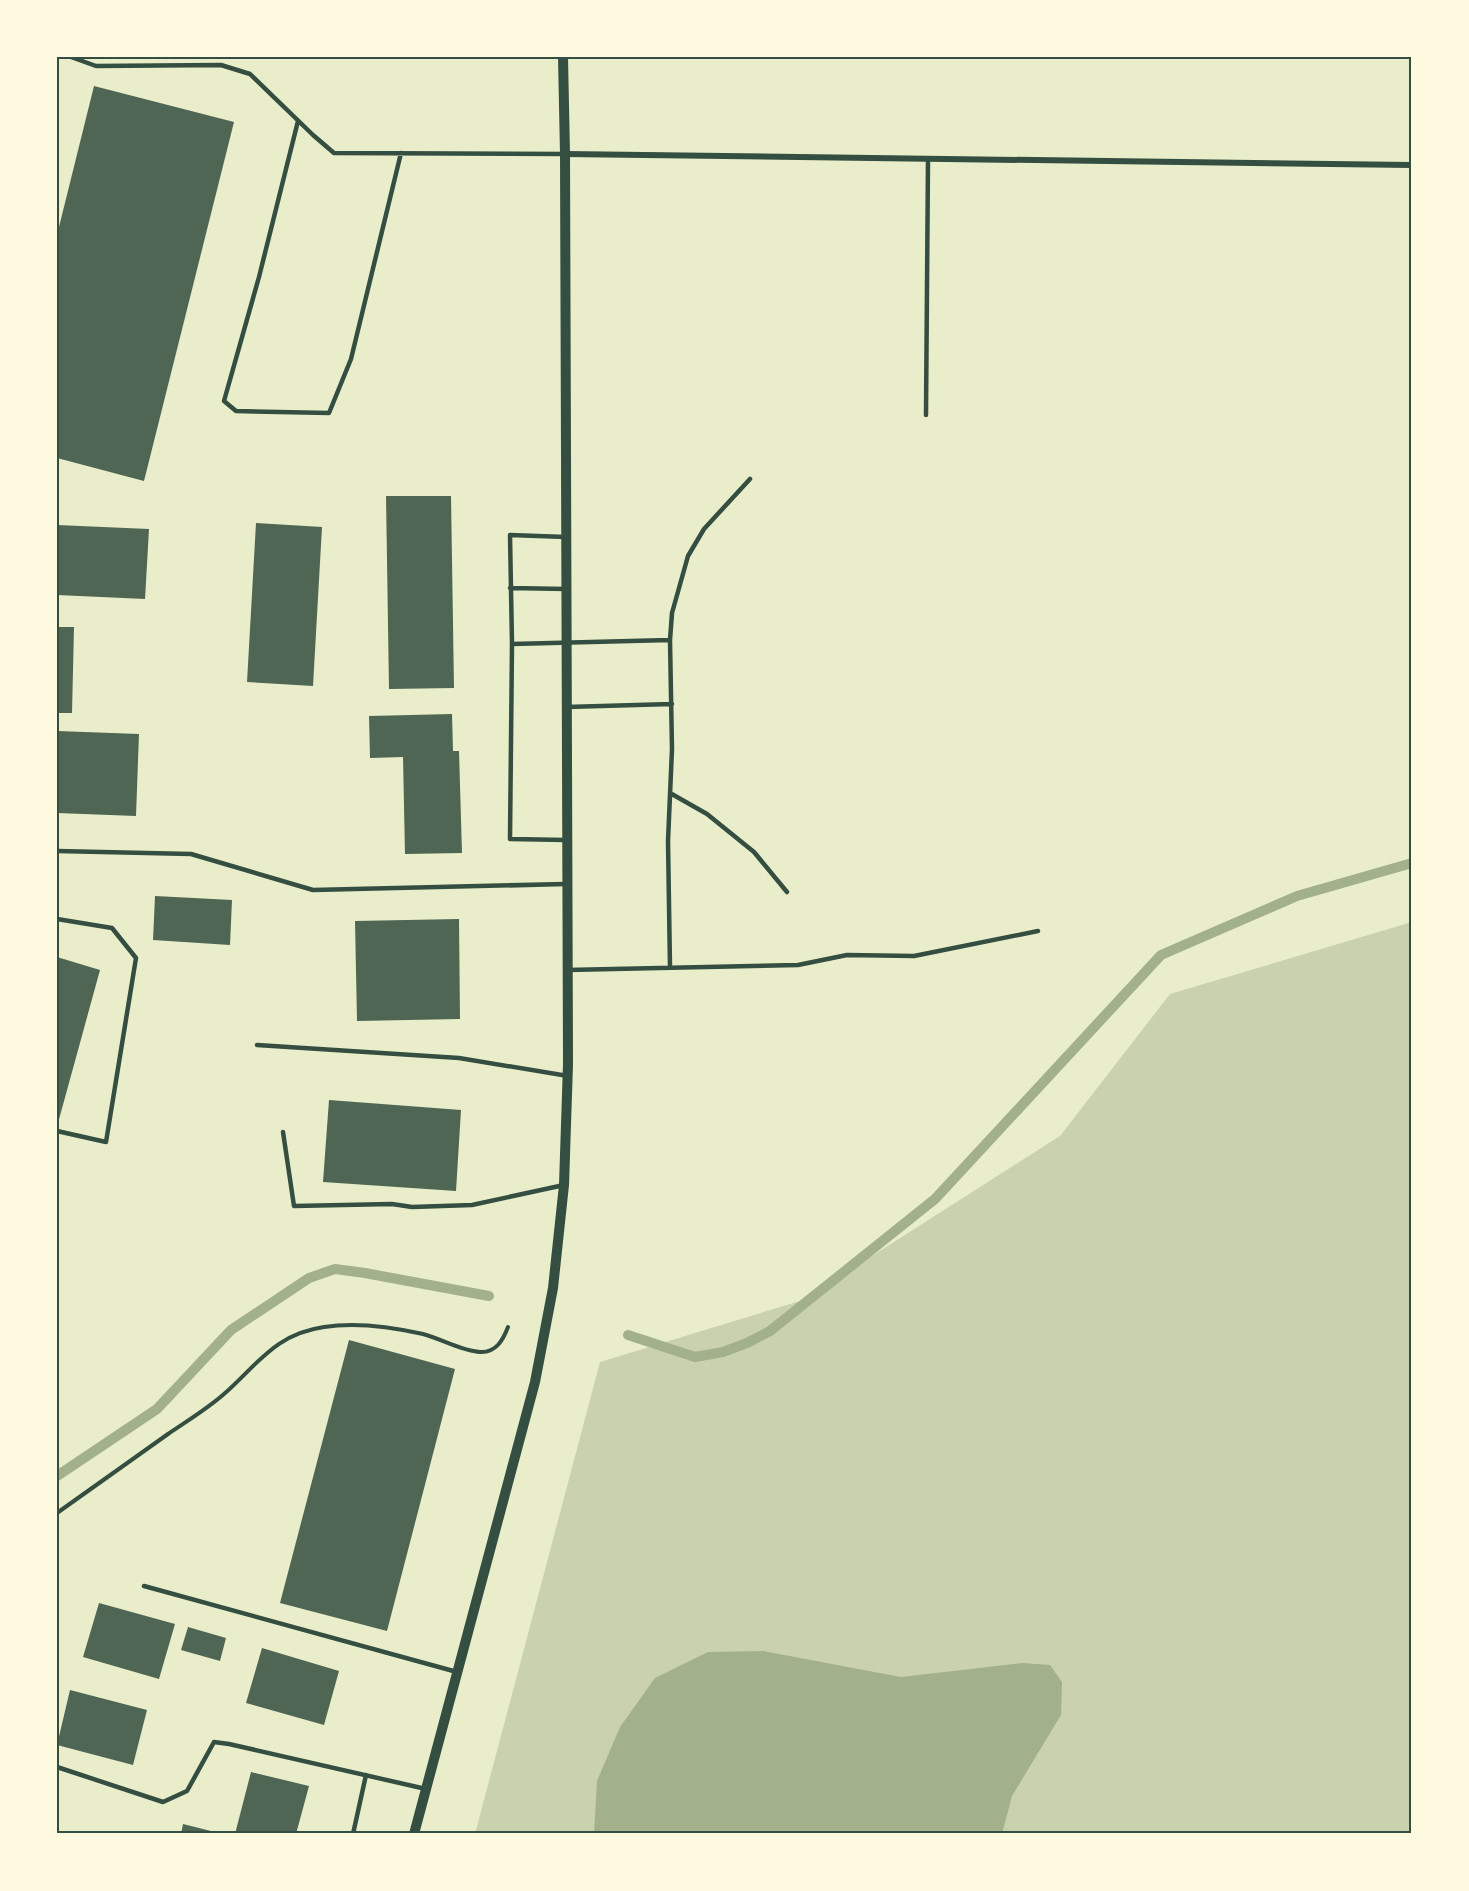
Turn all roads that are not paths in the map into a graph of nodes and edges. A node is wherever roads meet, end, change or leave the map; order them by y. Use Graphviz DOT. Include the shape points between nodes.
graph roads {
  1 [pos="72,57"];
  2 [pos="563,57"];
  3 [pos="298,121"];
  4 [pos="401,153"];
  5 [pos="565,154"];
  6 [pos="928,159"];
  7 [pos="1412,165"];
  8 [pos="926,415"];
  9 [pos="750,479"];
  10 [pos="566,537"];
  11 [pos="510,588"];
  12 [pos="566,589"];
  13 [pos="670,640"];
  14 [pos="566,644"];
  15 [pos="512,645"];
  16 [pos="672,704"];
  17 [pos="566,707"];
  18 [pos="670,793"];
  19 [pos="567,840"];
  20 [pos="57,851"];
  21 [pos="566,884"];
  22 [pos="787,892"];
  23 [pos="57,920"];
  24 [pos="1038,931"];
  25 [pos="670,968"];
  26 [pos="567,970"];
  27 [pos="257,1045"];
  28 [pos="568,1076"];
  29 [pos="57,1131"];
  30 [pos="283,1132"];
  31 [pos="564,1185"];
  32 [pos="144,1586"];
  33 [pos="458,1672"];
  34 [pos="57,1767"];
  35 [pos="366,1775"];
  36 [pos="426,1789"];
  37 [pos="353,1834"];
  38 [pos="414,1834"];
  1 -- 3 [label="lane" via="96,66 221,64 250,74"];
  2 -- 5 [label="street"];
  3 -- 4 [label="lane" via="334,153"];
  3 -- 4 [label="lane" via="224,401 236,411 329,413 351,359"];
  4 -- 5 [label="lane"];
  5 -- 6 [label="street"];
  5 -- 10 [label="street"];
  6 -- 7 [label="street"];
  6 -- 8 [label="lane"];
  9 -- 13 [label="lane" via="704,529 688,555 672,613"];
  10 -- 11 [label="lane" via="510,535"];
  10 -- 12 [label="street"];
  11 -- 12 [label="lane"];
  11 -- 15 [label="lane"];
  12 -- 14 [label="street"];
  13 -- 14 [label="lane"];
  13 -- 16 [label="lane"];
  14 -- 15 [label="lane"];
  14 -- 17 [label="street"];
  15 -- 19 [label="lane" via="510,839"];
  16 -- 17 [label="lane"];
  16 -- 18 [label="lane"];
  17 -- 19 [label="street"];
  18 -- 22 [label="lane" via="707,814 754,852"];
  18 -- 25 [label="lane"];
  19 -- 21 [label="street"];
  20 -- 21 [label="lane" via="191,854 313,890"];
  21 -- 26 [label="street"];
  23 -- 29 [label="lane" via="111,928 136,958 106,1142"];
  24 -- 25 [label="lane" via="914,956 847,955 798,965"];
  25 -- 26 [label="lane"];
  26 -- 28 [label="street"];
  27 -- 28 [label="lane" via="459,1058"];
  28 -- 31 [label="street"];
  30 -- 31 [label="lane" via="294,1206 472,1205"];
  31 -- 33 [label="street" via="553,1288 535,1382"];
  32 -- 33 [label="lane"];
  33 -- 36 [label="street"];
  34 -- 35 [label="lane" via="163,1802 187,1791 214,1742"];
  35 -- 36 [label="lane"];
  35 -- 37 [label="lane"];
  36 -- 38 [label="street"];
}
